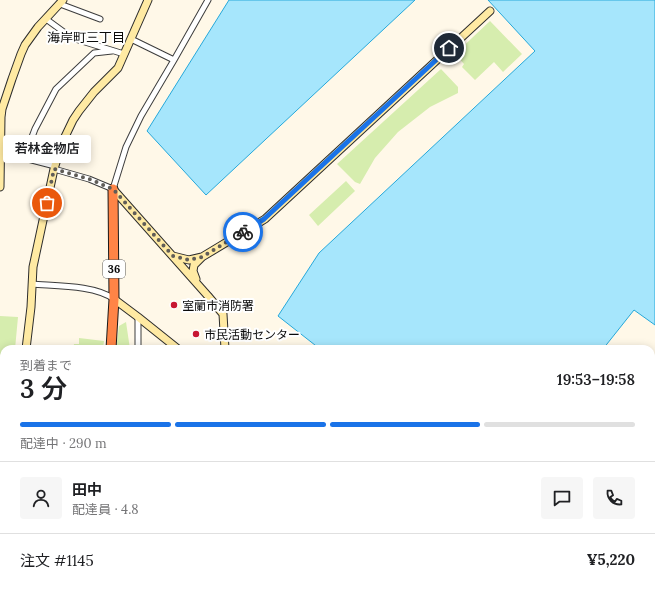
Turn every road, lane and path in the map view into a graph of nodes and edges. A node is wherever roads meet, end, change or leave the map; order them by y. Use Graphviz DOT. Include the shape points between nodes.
graph roads {
  1 [pos="148,0"];
  2 [pos="208,0"];
  3 [pos="62,2"];
  4 [pos="490,11"];
  5 [pos="100,18"];
  6 [pos="46,19"];
  7 [pos="131,39"];
  8 [pos="112,51"];
  9 [pos="124,54"];
  10 [pos="174,60"];
  11 [pos="1,108"];
  12 [pos="55,168"];
  13 [pos="0,187"];
  14 [pos="113,189"];
  15 [pos="173,256"];
  16 [pos="202,257"];
  17 [pos="197,283"];
  18 [pos="32,284"];
  19 [pos="114,299"];
  20 [pos="138,317"];
  21 [pos="26,345"];
  22 [pos="111,345"];
  23 [pos="138,345"];
  24 [pos="173,345"];
  25 [pos="225,345"];
  1 -- 7 [label="street"];
  2 -- 10 [label="street"];
  3 -- 5 [label="street"];
  3 -- 6 [label="street"];
  4 -- 16 [label="street" via="264,219"];
  6 -- 8 [label="street" via="72,38"];
  6 -- 11 [label="street" via="20,54"];
  7 -- 9 [label="street"];
  7 -- 10 [label="street"];
  8 -- 9 [label="street"];
  8 -- 12 [label="street" via="94,54 56,89 35,130 24,158"];
  9 -- 12 [label="street" via="118,68 85,102 73,120 64,137"];
  10 -- 14 [label="street" via="126,147"];
  11 -- 13 [label="street"];
  12 -- 14 [label="street"];
  12 -- 18 [label="street" via="36,248"];
  14 -- 15 [label="street"];
  14 -- 19 [label="highway, 36"];
  15 -- 16 [label="street" via="189,260"];
  15 -- 17 [label="street"];
  16 -- 17 [label="street" via="194,264 193,271"];
  17 -- 25 [label="street" via="223,314"];
  18 -- 19 [label="street" via="92,290 108,294"];
  18 -- 21 [label="street"];
  19 -- 20 [label="street"];
  19 -- 22 [label="highway, 36"];
  20 -- 23 [label="street"];
  20 -- 24 [label="street"];
}
